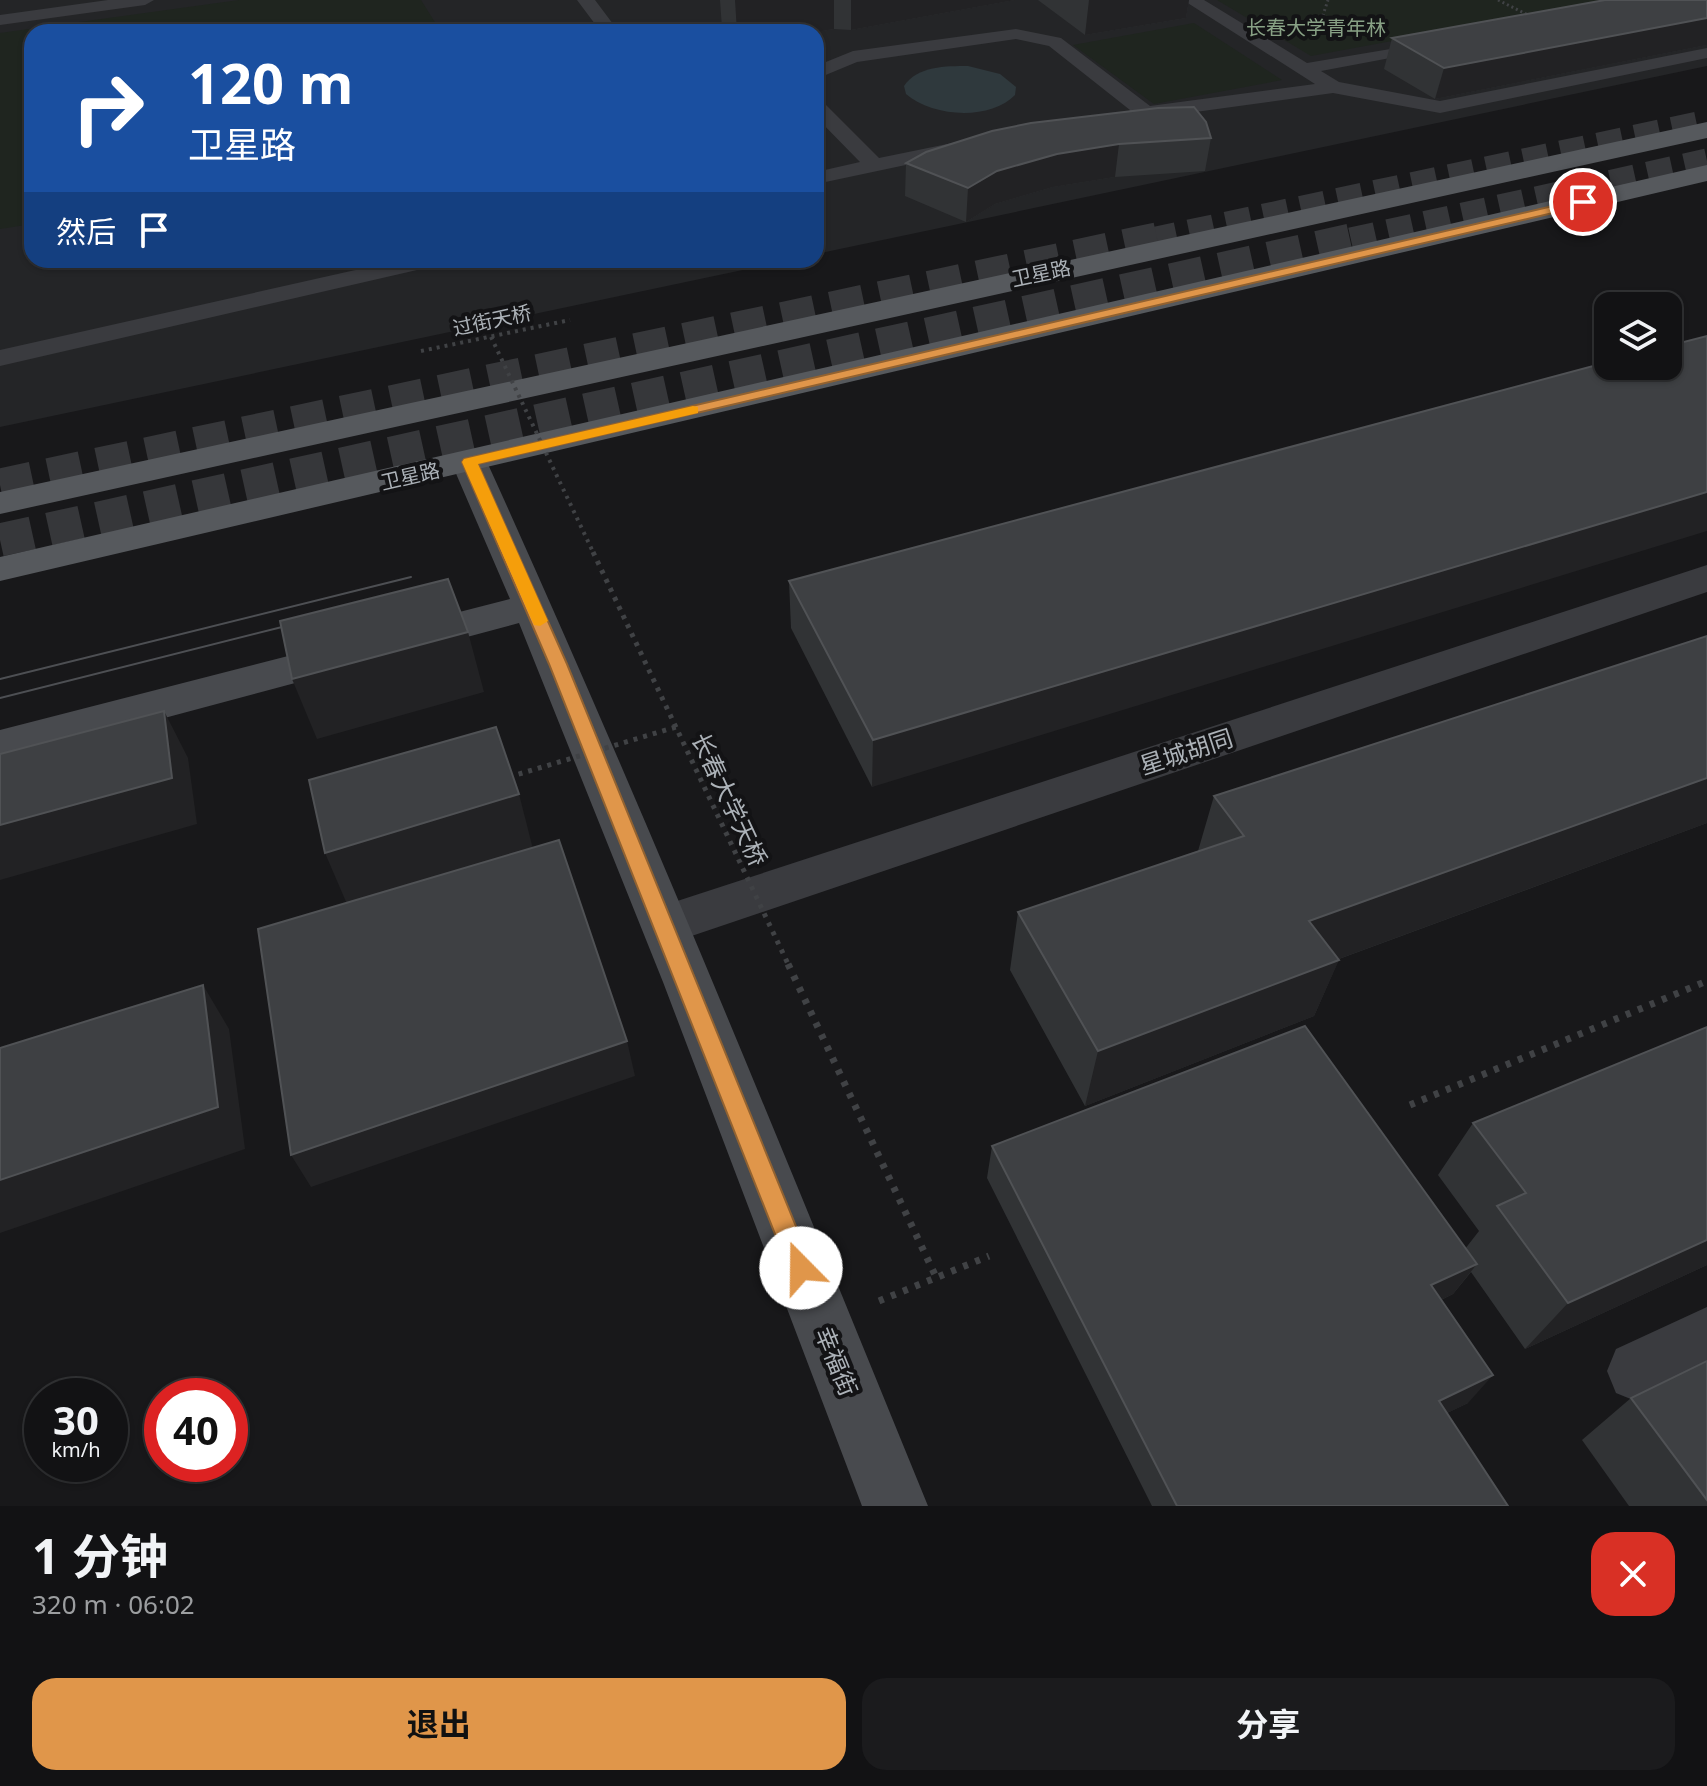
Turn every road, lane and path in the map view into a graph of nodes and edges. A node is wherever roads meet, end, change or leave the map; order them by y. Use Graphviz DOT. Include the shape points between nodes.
graph roads {
  1 [pos="145,0"];
  2 [pos="586,0"];
  3 [pos="1192,0"];
  4 [pos="1498,0"];
  5 [pos="1533,18"];
  6 [pos="0,20"];
  7 [pos="604,24"];
  8 [pos="1455,41"];
  9 [pos="1707,53"];
  10 [pos="1304,69"];
  11 [pos="824,70"];
  12 [pos="1333,87"];
  13 [pos="1145,112"];
  14 [pos="824,114"];
  15 [pos="1117,117"];
  16 [pos="1707,130"];
  17 [pos="989,142"];
  18 [pos="873,164"];
  19 [pos="1707,173"];
  20 [pos="824,176"];
  21 [pos="395,268"];
  22 [pos="570,320"];
  23 [pos="491,337"];
  24 [pos="421,351"];
  25 [pos="0,358"];
  26 [pos="469,462"];
  27 [pos="0,503"];
  28 [pos="0,569"];
  29 [pos="1707,578"];
  30 [pos="534,606"];
  31 [pos="676,727"];
  32 [pos="0,746"];
  33 [pos="500,779"];
  34 [pos="665,925"];
  35 [pos="1707,981"];
  36 [pos="1410,1105"];
  37 [pos="989,1256"];
  38 [pos="936,1277"];
  39 [pos="823,1326"];
  40 [pos="1707,1337"];
  41 [pos="1638,1371"];
  42 [pos="895,1506"];
  1 -- 6 [label="lane"];
  2 -- 7 [label="lane"];
  3 -- 10 [label="lane"];
  4 -- 5 [label="path"];
  8 -- 10 [label="lane"];
  9 -- 12 [label="lane" via="1440,107"];
  10 -- 12 [label="lane"];
  11 -- 13 [label="lane" via="853,57 1016,34 1055,42"];
  12 -- 13 [label="lane"];
  13 -- 15 [label="lane"];
  14 -- 18 [label="lane"];
  16 -- 27 [label="main road, 卫星路"];
  17 -- 18 [label="lane"];
  18 -- 20 [label="lane"];
  19 -- 26 [label="main road, 卫星路"];
  21 -- 25 [label="lane"];
  22 -- 23 [label="path, 过街天桥"];
  23 -- 24 [label="path, 过街天桥"];
  23 -- 31 [label="path, 长春大学天桥, bridge"];
  26 -- 28 [label="main road, 卫星路"];
  26 -- 30 [label="street, 幸福街"];
  29 -- 34 [label="street, 星城胡同"];
  30 -- 32 [label="street"];
  30 -- 34 [label="street, 幸福街"];
  31 -- 33 [label="path, bridge"];
  31 -- 38 [label="path, 长春大学天桥, bridge"];
  34 -- 39 [label="street, 幸福街"];
  35 -- 36 [label="path"];
  37 -- 38 [label="path"];
  38 -- 39 [label="path"];
  39 -- 42 [label="street, 幸福街"];
  40 -- 41 [label="street"];
}
